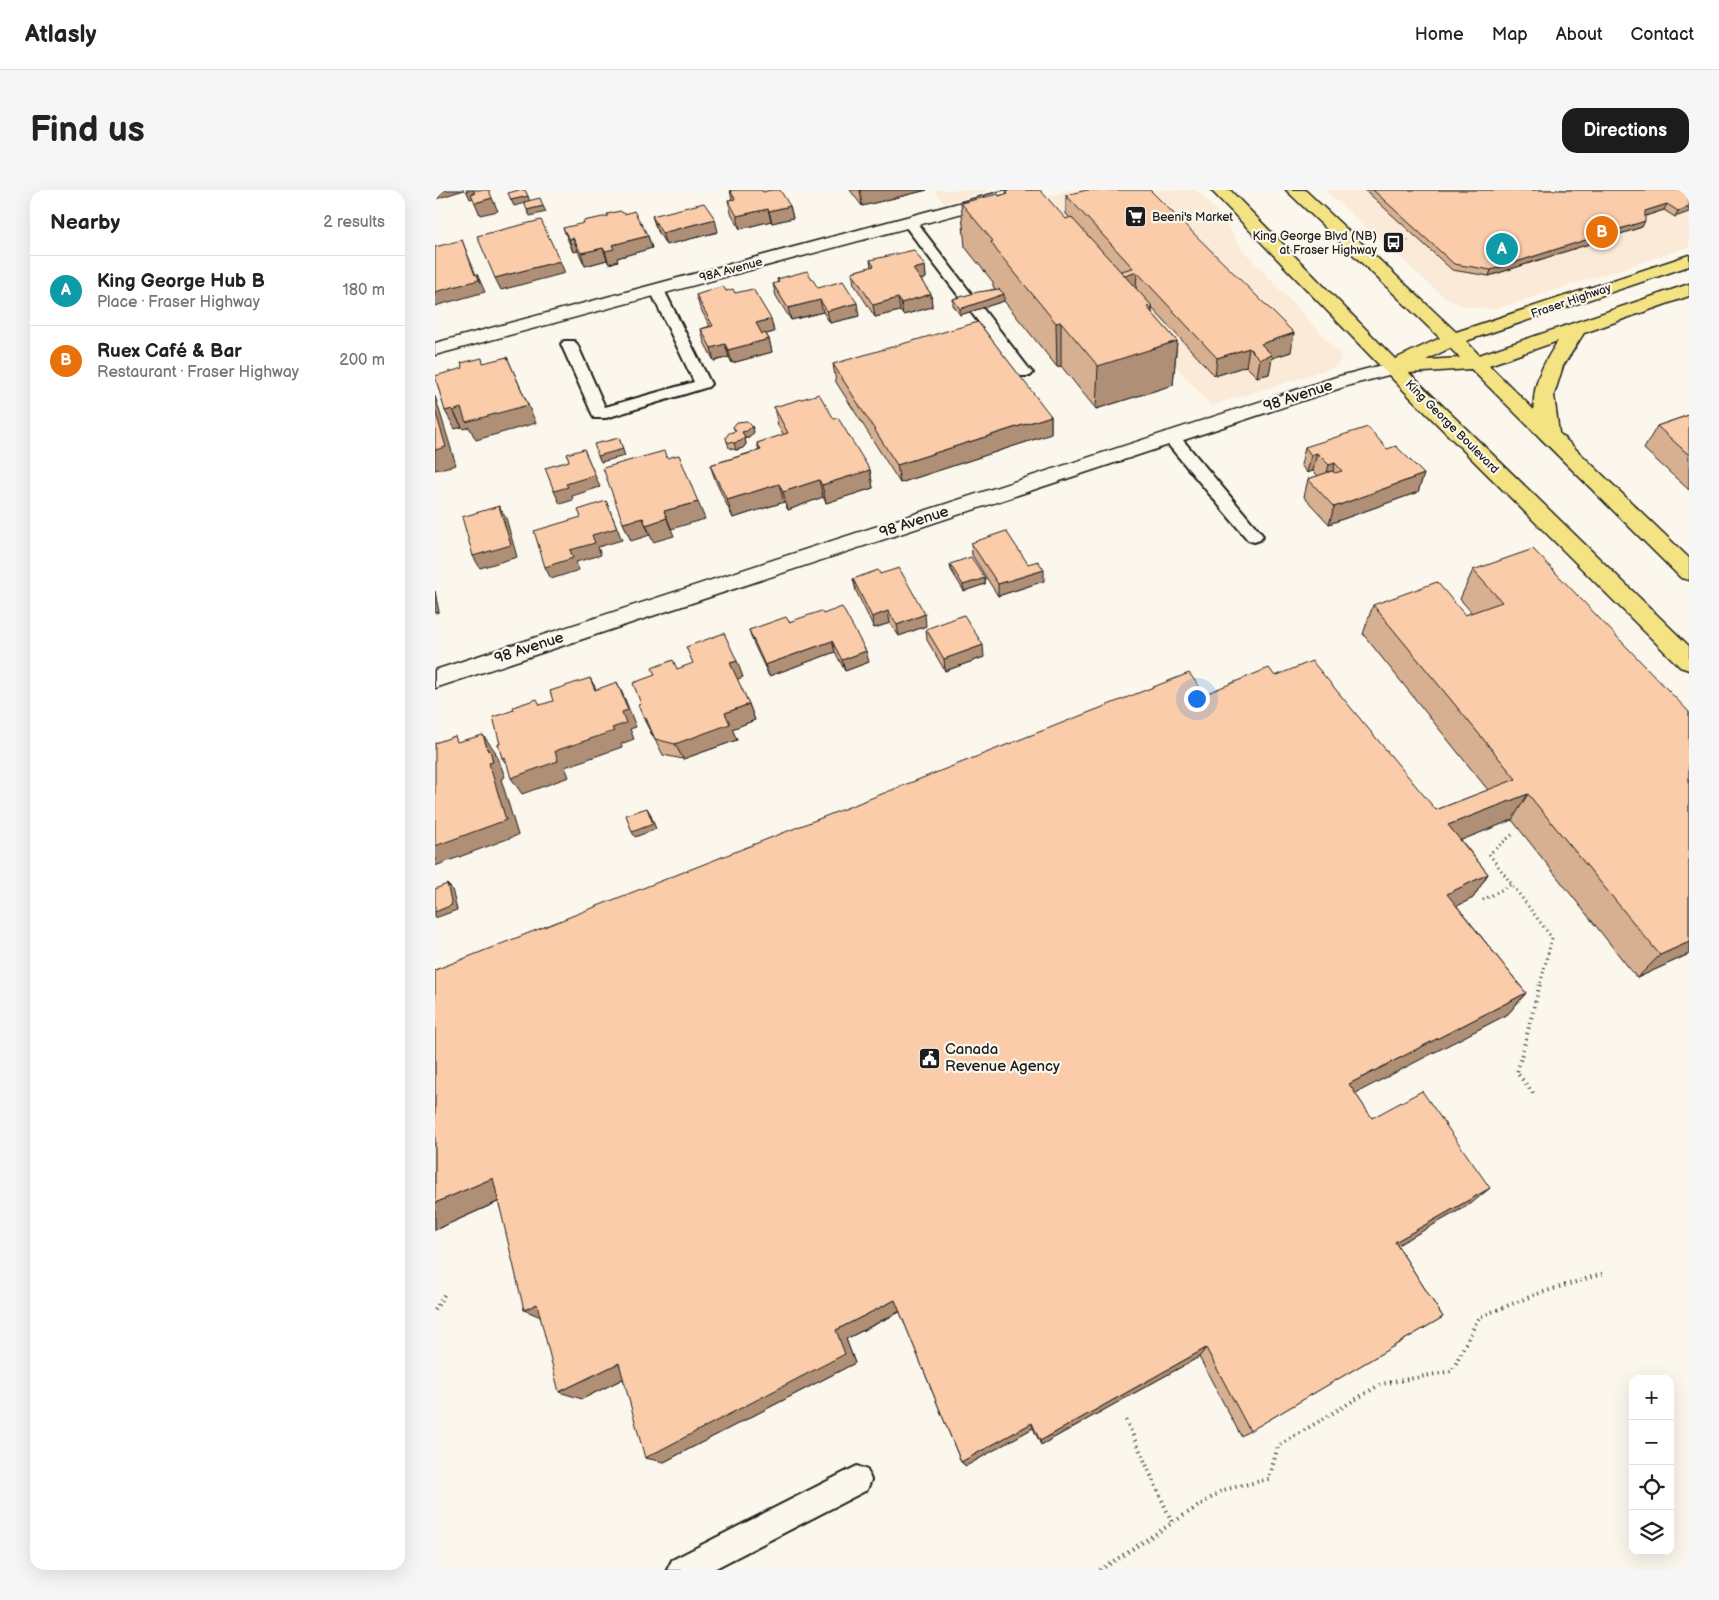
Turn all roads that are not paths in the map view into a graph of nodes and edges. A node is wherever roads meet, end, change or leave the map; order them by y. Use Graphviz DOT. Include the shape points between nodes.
graph roads {
  1 [pos="1027,190"];
  2 [pos="1220,190"];
  3 [pos="1295,190"];
  4 [pos="909,222"];
  5 [pos="1689,260"];
  6 [pos="657,290"];
  7 [pos="1689,290"];
  8 [pos="1575,330"];
  9 [pos="1453,339"];
  10 [pos="569,344"];
  11 [pos="435,349"];
  12 [pos="1476,363"];
  13 [pos="1393,368"];
  14 [pos="1025,373"];
  15 [pos="1549,436"];
  16 [pos="1171,438"];
  17 [pos="1254,536"];
  18 [pos="1689,572"];
  19 [pos="1689,660"];
  20 [pos="435,679"];
  21 [pos="857,1480"];
  22 [pos="682,1570"];
  1 -- 4 [label="street, 98A Avenue"];
  2 -- 13 [label="main road, King George Boulevard"];
  3 -- 9 [label="main road"];
  4 -- 6 [label="street, 98A Avenue"];
  4 -- 14 [label="lane"];
  5 -- 9 [label="main road, Fraser Highway"];
  6 -- 10 [label="lane" via="703,384 600,414"];
  6 -- 11 [label="street, 98A Avenue"];
  7 -- 8 [label="main road, Fraser Highway"];
  8 -- 12 [label="main road, Fraser Highway"];
  8 -- 15 [label="main road" via="1548,375 1543,403"];
  9 -- 12 [label="main road"];
  9 -- 13 [label="main road, Fraser Highway"];
  12 -- 13 [label="main road, Fraser Highway"];
  12 -- 15 [label="main road"];
  13 -- 16 [label="street, 98 Avenue" via="1343,381"];
  13 -- 19 [label="main road, King George Boulevard"];
  15 -- 18 [label="main road"];
  16 -- 17 [label="lane"];
  16 -- 20 [label="street, 98 Avenue"];
  21 -- 22 [label="lane"];
}
